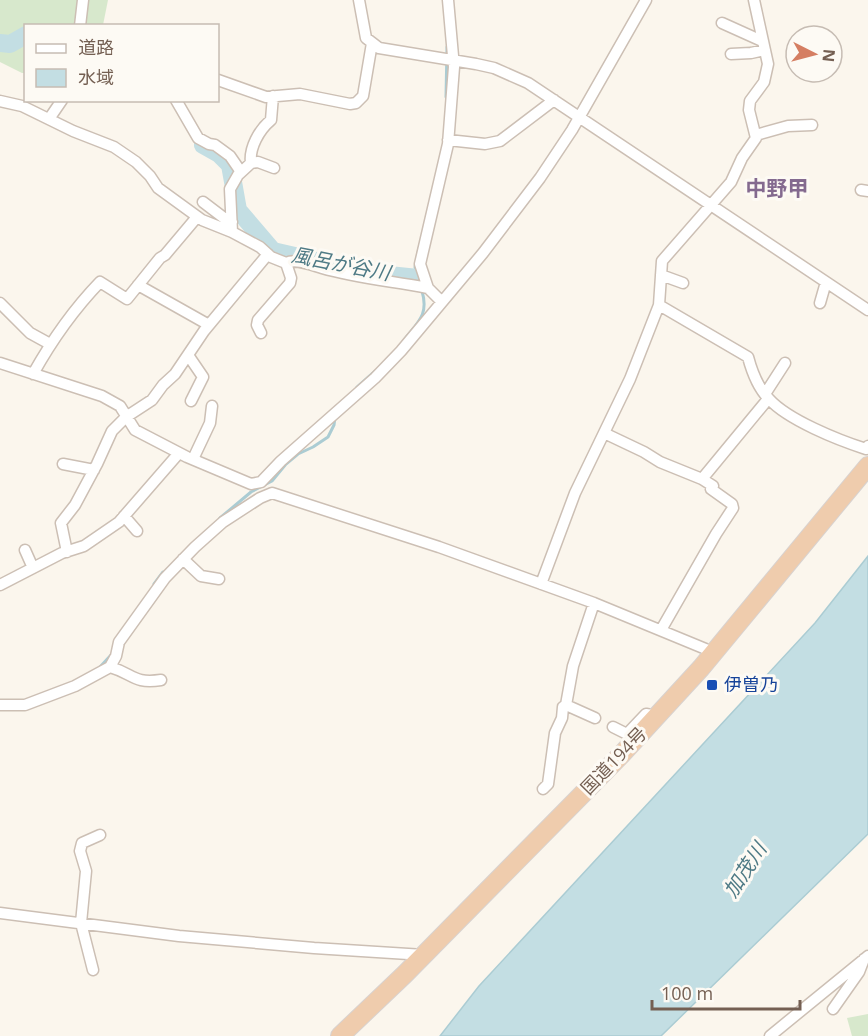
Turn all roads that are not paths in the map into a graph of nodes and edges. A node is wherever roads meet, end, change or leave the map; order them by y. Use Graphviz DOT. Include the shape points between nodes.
graph roads {
  1 [pos="83,0"];
  2 [pos="358,0"];
  3 [pos="448,0"];
  4 [pos="646,0"];
  5 [pos="754,0"];
  6 [pos="722,23"];
  7 [pos="80,24"];
  8 [pos="372,43"];
  9 [pos="763,46"];
  10 [pos="731,54"];
  11 [pos="453,60"];
  12 [pos="219,80"];
  13 [pos="273,96"];
  14 [pos="554,100"];
  15 [pos="0,101"];
  16 [pos="61,102"];
  17 [pos="177,102"];
  18 [pos="580,117"];
  19 [pos="49,119"];
  20 [pos="812,125"];
  21 [pos="756,135"];
  22 [pos="448,140"];
  23 [pos="251,163"];
  24 [pos="274,168"];
  25 [pos="241,172"];
  26 [pos="203,202"];
  27 [pos="711,205"];
  28 [pos="197,217"];
  29 [pos="232,227"];
  30 [pos="268,254"];
  31 [pos="286,263"];
  32 [pos="661,275"];
  33 [pos="826,282"];
  34 [pos="683,283"];
  35 [pos="138,285"];
  36 [pos="428,288"];
  37 [pos="442,302"];
  38 [pos="0,303"];
  39 [pos="820,303"];
  40 [pos="659,305"];
  41 [pos="868,310"];
  42 [pos="209,326"];
  43 [pos="261,333"];
  44 [pos="50,344"];
  45 [pos="188,355"];
  46 [pos="0,363"];
  47 [pos="784,363"];
  48 [pos="33,374"];
  49 [pos="766,397"];
  50 [pos="191,401"];
  51 [pos="212,406"];
  52 [pos="126,417"];
  53 [pos="604,433"];
  54 [pos="868,446"];
  55 [pos="179,453"];
  56 [pos="193,459"];
  57 [pos="63,464"];
  58 [pos="868,466"];
  59 [pos="94,470"];
  60 [pos="702,479"];
  61 [pos="264,488"];
  62 [pos="124,516"];
  63 [pos="137,531"];
  64 [pos="25,550"];
  65 [pos="67,552"];
  66 [pos="183,559"];
  67 [pos="33,568"];
  68 [pos="219,579"];
  69 [pos="541,584"];
  70 [pos="0,585"];
  71 [pos="594,603"];
  72 [pos="661,630"];
  73 [pos="713,652"];
  74 [pos="110,667"];
  75 [pos="161,680"];
  76 [pos="0,705"];
  77 [pos="566,705"];
  78 [pos="657,716"];
  79 [pos="595,718"];
  80 [pos="613,727"];
  81 [pos="543,789"];
  82 [pos="100,835"];
  83 [pos="0,913"];
  84 [pos="81,923"];
  85 [pos="424,955"];
  86 [pos="866,958"];
  87 [pos="93,970"];
  88 [pos="833,1009"];
  89 [pos="340,1036"];
  90 [pos="770,1036"];
  1 -- 7 [label="street"];
  2 -- 8 [label="street" via="366,38"];
  3 -- 11 [label="street"];
  4 -- 18 [label="street"];
  5 -- 9 [label="street"];
  6 -- 9 [label="street"];
  8 -- 11 [label="street" via="379,48"];
  8 -- 13 [label="street" via="363,96 357,103 300,94"];
  9 -- 10 [label="street" via="752,53"];
  9 -- 21 [label="street" via="767,74 750,101 749,110"];
  11 -- 14 [label="street" via="512,75"];
  11 -- 22 [label="street"];
  12 -- 13 [label="street"];
  13 -- 23 [label="street" via="271,120 255,143"];
  14 -- 18 [label="street"];
  14 -- 22 [label="street" via="500,141 485,144"];
  15 -- 19 [label="street"];
  16 -- 19 [label="street"];
  17 -- 25 [label="street" via="198,138 230,156"];
  18 -- 27 [label="street"];
  18 -- 37 [label="street" via="534,187"];
  19 -- 28 [label="street" via="136,162 158,188"];
  20 -- 21 [label="street" via="788,126"];
  21 -- 27 [label="street" via="731,182"];
  22 -- 36 [label="street" via="420,257"];
  23 -- 24 [label="street"];
  23 -- 25 [label="street"];
  25 -- 29 [label="street" via="230,189"];
  26 -- 29 [label="street"];
  27 -- 32 [label="street" via="662,261"];
  27 -- 33 [label="street"];
  28 -- 29 [label="street" via="211,225"];
  28 -- 35 [label="street"];
  29 -- 30 [label="street"];
  30 -- 31 [label="street"];
  30 -- 42 [label="street"];
  31 -- 36 [label="street"];
  31 -- 43 [label="street" via="290,283 258,320"];
  32 -- 34 [label="street"];
  32 -- 40 [label="street"];
  33 -- 39 [label="street"];
  33 -- 41 [label="street"];
  35 -- 42 [label="street"];
  35 -- 44 [label="street" via="127,299 100,282"];
  36 -- 37 [label="street"];
  37 -- 61 [label="street" via="375,378 281,461"];
  38 -- 44 [label="street" via="30,333"];
  40 -- 49 [label="street" via="748,357 753,376"];
  40 -- 53 [label="street"];
  42 -- 45 [label="street"];
  44 -- 48 [label="street"];
  45 -- 50 [label="street" via="203,377"];
  45 -- 52 [label="street" via="152,400"];
  46 -- 48 [label="street"];
  47 -- 49 [label="street"];
  48 -- 52 [label="street" via="102,396 120,406"];
  49 -- 54 [label="street" via="790,416 846,442 866,449"];
  49 -- 60 [label="street"];
  51 -- 56 [label="street" via="210,423"];
  52 -- 55 [label="street" via="135,430"];
  52 -- 59 [label="street" via="112,431"];
  53 -- 60 [label="street"];
  53 -- 69 [label="street" via="575,493"];
  55 -- 56 [label="street"];
  55 -- 62 [label="street"];
  56 -- 61 [label="street"];
  57 -- 59 [label="street"];
  58 -- 73 [label="highway, 国道194号"];
  59 -- 65 [label="street" via="60,523"];
  60 -- 72 [label="street" via="733,508"];
  61 -- 66 [label="street"];
  61 -- 69 [label="street"];
  62 -- 63 [label="street"];
  62 -- 65 [label="street" via="84,546"];
  64 -- 67 [label="street"];
  65 -- 67 [label="street"];
  66 -- 68 [label="street" via="201,576"];
  66 -- 74 [label="street" via="119,642"];
  67 -- 70 [label="street"];
  69 -- 71 [label="street"];
  71 -- 72 [label="street"];
  71 -- 77 [label="street" via="573,666"];
  72 -- 73 [label="street"];
  73 -- 78 [label="highway, 国道194号"];
  74 -- 75 [label="street" via="139,681"];
  74 -- 76 [label="street" via="26,705"];
  77 -- 79 [label="street"];
  77 -- 81 [label="street" via="555,733 548,784"];
  78 -- 80 [label="street" via="646,714 627,734"];
  78 -- 85 [label="highway, 国道194号"];
  82 -- 84 [label="street" via="80,846 86,871"];
  83 -- 84 [label="street"];
  84 -- 85 [label="street" via="179,936"];
  84 -- 87 [label="street"];
  85 -- 89 [label="highway, 国道194号"];
  86 -- 88 [label="street"];
  86 -- 90 [label="street"];
}
